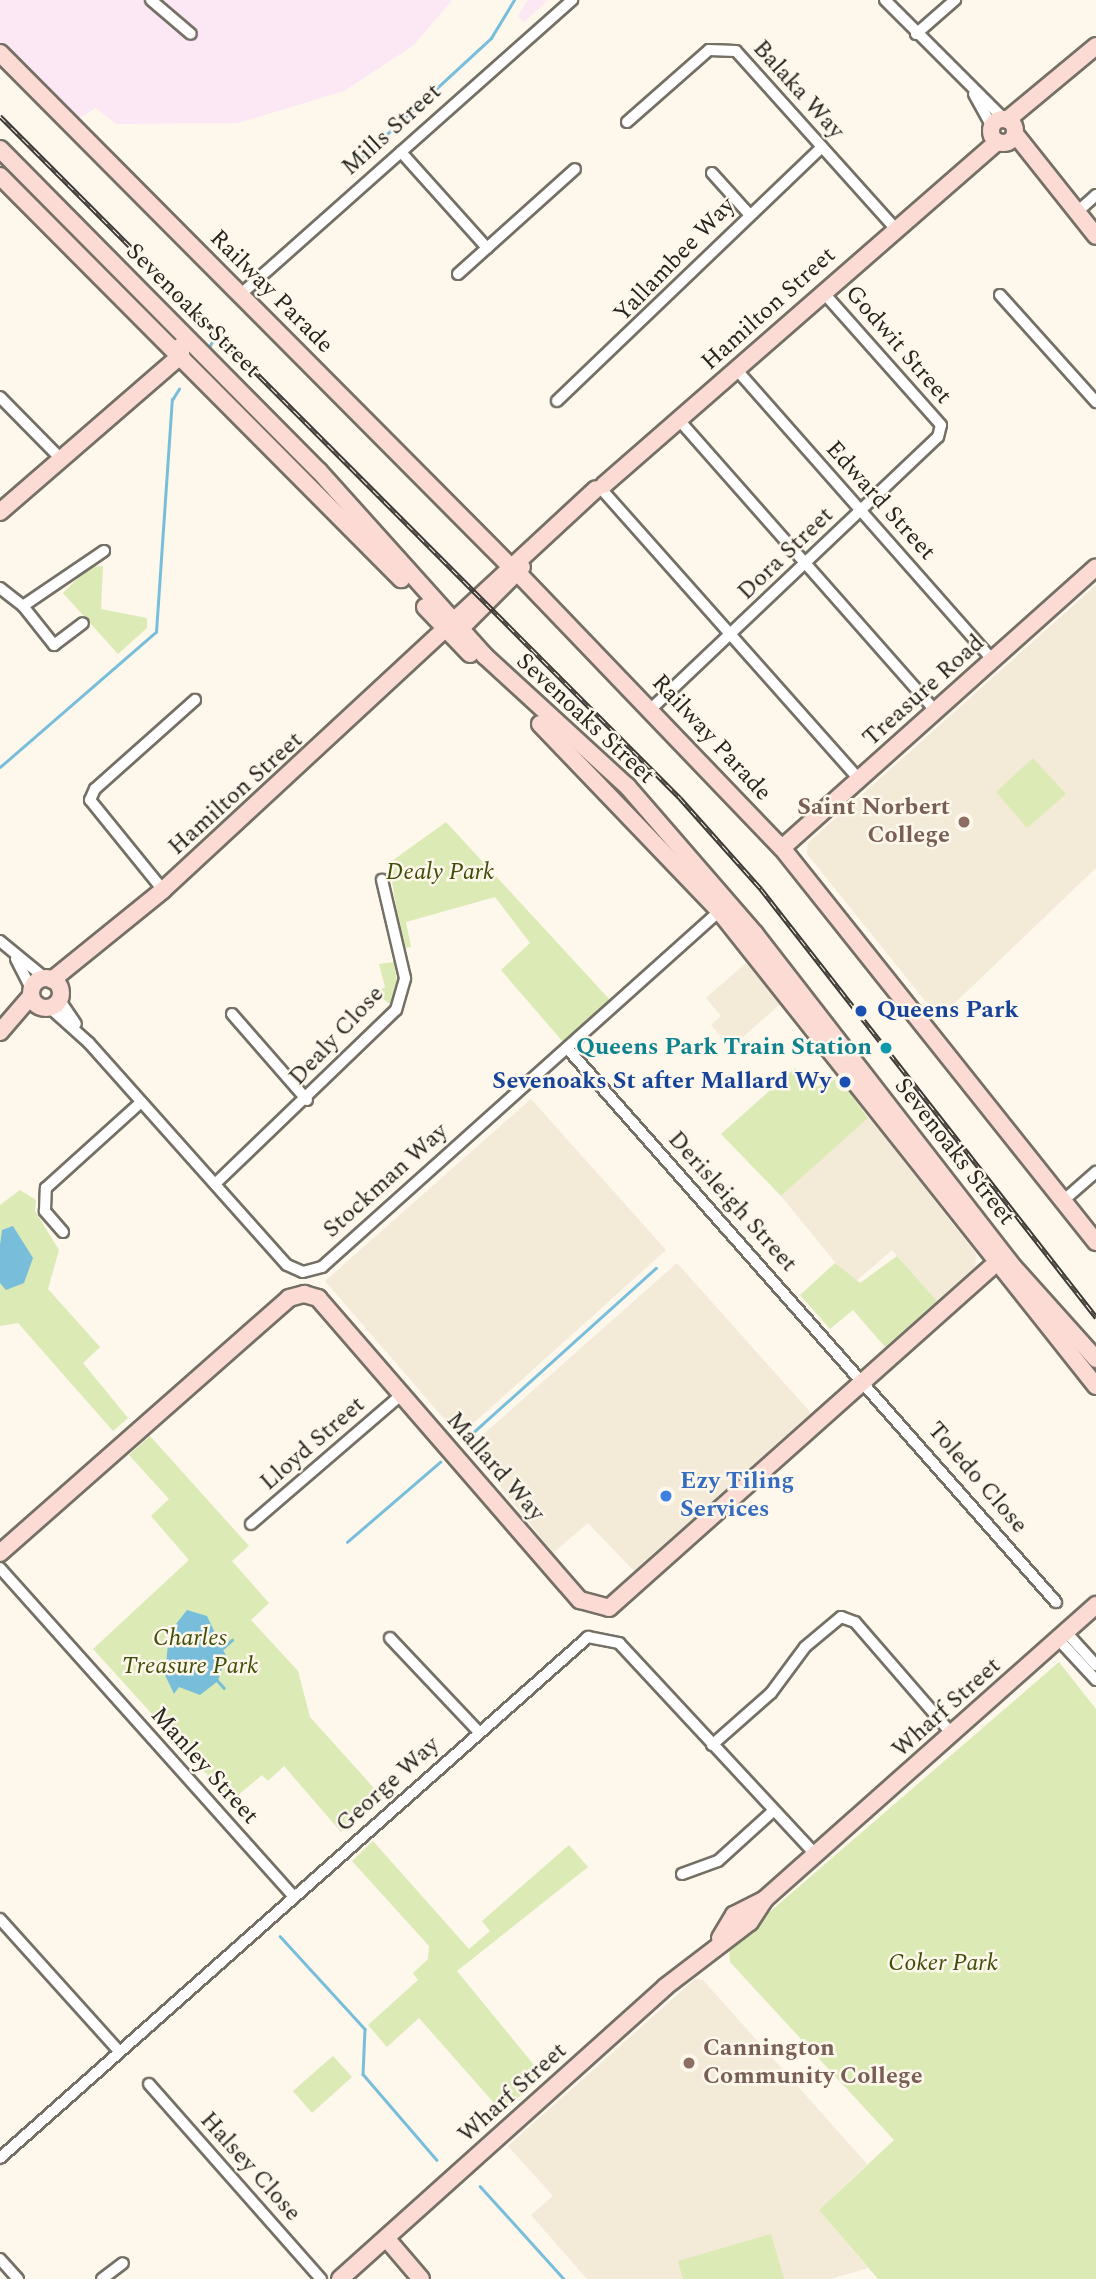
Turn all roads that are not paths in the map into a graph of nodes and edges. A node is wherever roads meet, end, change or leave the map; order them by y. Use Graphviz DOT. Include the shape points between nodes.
graph roads {
  1 [pos="151,0"];
  2 [pos="572,0"];
  3 [pos="885,0"];
  4 [pos="955,0"];
  5 [pos="191,34"];
  6 [pos="916,34"];
  7 [pos="1096,46"];
  8 [pos="0,52"];
  9 [pos="627,122"];
  10 [pos="1003,131"];
  11 [pos="822,147"];
  12 [pos="0,149"];
  13 [pos="401,152"];
  14 [pos="575,169"];
  15 [pos="712,173"];
  16 [pos="0,176"];
  17 [pos="1096,195"];
  18 [pos="748,213"];
  19 [pos="1076,213"];
  20 [pos="894,227"];
  21 [pos="1096,236"];
  22 [pos="487,247"];
  23 [pos="458,274"];
  24 [pos="823,292"];
  25 [pos="242,294"];
  26 [pos="1000,295"];
  27 [pos="175,323"];
  28 [pos="178,350"];
  29 [pos="202,351"];
  30 [pos="736,369"];
  31 [pos="1096,378"];
  32 [pos="1086,387"];
  33 [pos="0,397"];
  34 [pos="557,401"];
  35 [pos="1096,402"];
  36 [pos="679,420"];
  37 [pos="941,425"];
  38 [pos="60,458"];
  39 [pos="601,490"];
  40 [pos="860,510"];
  41 [pos="0,512"];
  42 [pos="104,551"];
  43 [pos="806,565"];
  44 [pos="1096,567"];
  45 [pos="513,569"];
  46 [pos="0,588"];
  47 [pos="23,606"];
  48 [pos="83,623"];
  49 [pos="452,629"];
  50 [pos="731,635"];
  51 [pos="993,660"];
  52 [pos="195,700"];
  53 [pos="652,708"];
  54 [pos="936,710"];
  55 [pos="859,779"];
  56 [pos="782,848"];
  57 [pos="382,880"];
  58 [pos="163,890"];
  59 [pos="724,908"];
  60 [pos="0,941"];
  61 [pos="16,959"];
  62 [pos="46,993"];
  63 [pos="232,1014"];
  64 [pos="3,1029"];
  65 [pos="567,1048"];
  66 [pos="307,1100"];
  67 [pos="141,1103"];
  68 [pos="1096,1172"];
  69 [pos="215,1184"];
  70 [pos="1064,1200"];
  71 [pos="63,1233"];
  72 [pos="1096,1242"];
  73 [pos="1004,1263"];
  74 [pos="1096,1359"];
  75 [pos="865,1383"];
  76 [pos="1096,1386"];
  77 [pos="402,1394"];
  78 [pos="251,1524"];
  79 [pos="0,1553"];
  80 [pos="0,1568"];
  81 [pos="1055,1602"];
  82 [pos="1096,1605"];
  83 [pos="1062,1636"];
  84 [pos="390,1638"];
  85 [pos="1096,1665"];
  86 [pos="1096,1680"];
  87 [pos="479,1732"];
  88 [pos="951,1734"];
  89 [pos="712,1745"];
  90 [pos="771,1813"];
  91 [pos="811,1858"];
  92 [pos="682,1874"];
  93 [pos="294,1897"];
  94 [pos="0,1919"];
  95 [pos="118,2050"];
  96 [pos="149,2084"];
  97 [pos="0,2158"];
  98 [pos="382,2241"];
  99 [pos="0,2259"];
  100 [pos="123,2263"];
  101 [pos="18,2279"];
  102 [pos="102,2279"];
  103 [pos="321,2279"];
  104 [pos="340,2279"];
  105 [pos="410,2279"];
  106 [pos="421,2279"];
  1 -- 5 [label="street"];
  2 -- 13 [label="street, Mills Street"];
  3 -- 6 [label="street"];
  4 -- 6 [label="street"];
  6 -- 10 [label="street"];
  7 -- 10 [label="street, Hamilton Street"];
  8 -- 25 [label="street, Railway Parade"];
  9 -- 11 [label="street, Balaka Way" via="721,46 736,51"];
  10 -- 19 [label="street"];
  10 -- 20 [label="street, Hamilton Street"];
  11 -- 18 [label="street, Yallambee Way"];
  11 -- 20 [label="street, Balaka Way"];
  12 -- 27 [label="street, Sevenoaks Street"];
  13 -- 22 [label="street"];
  13 -- 25 [label="street, Mills Street"];
  14 -- 22 [label="street"];
  15 -- 18 [label="street"];
  16 -- 28 [label="street, Sevenoaks Street"];
  17 -- 19 [label="street"];
  18 -- 34 [label="street, Yallambee Way" via="667,301"];
  19 -- 21 [label="street"];
  20 -- 24 [label="street, Hamilton Street"];
  22 -- 23 [label="street"];
  24 -- 30 [label="street, Hamilton Street"];
  24 -- 37 [label="street, Godwit Street"];
  25 -- 45 [label="street, Railway Parade"];
  26 -- 32 [label="street"];
  27 -- 28 [label="street"];
  27 -- 29 [label="street, Sevenoaks Street"];
  28 -- 29 [label="street"];
  28 -- 38 [label="street"];
  28 -- 49 [label="street, Sevenoaks Street"];
  29 -- 49 [label="street, Sevenoaks Street"];
  30 -- 36 [label="street, Hamilton Street"];
  30 -- 40 [label="street, Edward Street"];
  31 -- 32 [label="street"];
  32 -- 35 [label="street"];
  33 -- 38 [label="street"];
  36 -- 39 [label="street, Hamilton Street"];
  36 -- 43 [label="street"];
  37 -- 40 [label="street, Dora Street" via="930,449"];
  38 -- 41 [label="street"];
  39 -- 45 [label="street, Hamilton Street"];
  39 -- 50 [label="street"];
  40 -- 43 [label="street, Dora Street"];
  40 -- 51 [label="street, Edward Street"];
  42 -- 47 [label="street"];
  43 -- 50 [label="street, Dora Street"];
  43 -- 54 [label="street"];
  44 -- 51 [label="street, Treasure Road"];
  45 -- 49 [label="street, Hamilton Street"];
  45 -- 53 [label="street, Railway Parade"];
  46 -- 47 [label="street"];
  47 -- 48 [label="street" via="54,645"];
  49 -- 58 [label="street, Hamilton Street"];
  49 -- 59 [label="street, Sevenoaks Street" via="618,777"];
  50 -- 53 [label="street, Dora Street"];
  50 -- 55 [label="street"];
  51 -- 54 [label="street, Treasure Road"];
  52 -- 58 [label="street" via="95,789 90,800"];
  53 -- 56 [label="street, Railway Parade"];
  54 -- 55 [label="street, Treasure Road"];
  55 -- 56 [label="street, Treasure Road"];
  56 -- 70 [label="street, Railway Parade"];
  57 -- 66 [label="street, Dealy Close" via="404,994"];
  58 -- 62 [label="street, Hamilton Street"];
  59 -- 65 [label="street, Stockman Way"];
  59 -- 73 [label="street, Sevenoaks Street"];
  60 -- 61 [label="street"];
  61 -- 62 [label="street, Stockman Way"];
  61 -- 62 [label="street"];
  62 -- 64 [label="street, Hamilton Street"];
  62 -- 67 [label="street, Stockman Way"];
  63 -- 66 [label="street"];
  65 -- 69 [label="street, Stockman Way" via="322,1267 303,1272 287,1265"];
  65 -- 75 [label="street, Derisleigh Street"];
  66 -- 69 [label="street, Dealy Close"];
  67 -- 69 [label="street, Stockman Way"];
  67 -- 71 [label="street" via="46,1188 44,1211"];
  68 -- 70 [label="street"];
  70 -- 72 [label="street, Railway Parade"];
  73 -- 74 [label="street, Sevenoaks Street"];
  73 -- 75 [label="street, Mallard Way"];
  73 -- 76 [label="street, Sevenoaks Street"];
  75 -- 77 [label="street, Mallard Way" via="601,1609 580,1600"];
  75 -- 81 [label="street, Toledo Close"];
  77 -- 78 [label="street, Lloyd Street"];
  77 -- 79 [label="street, Mallard Way" via="318,1298 289,1298"];
  80 -- 93 [label="street, Manley Street"];
  82 -- 83 [label="street, Wharf Street"];
  83 -- 85 [label="street"];
  83 -- 86 [label="street"];
  83 -- 88 [label="street, Wharf Street"];
  84 -- 87 [label="street"];
  87 -- 89 [label="street, George Way" via="582,1641 598,1635 619,1643"];
  87 -- 93 [label="street, George Way"];
  88 -- 89 [label="street" via="855,1622 841,1617 805,1647 771,1693"];
  88 -- 91 [label="street, Wharf Street"];
  89 -- 90 [label="street, George Way"];
  90 -- 91 [label="street, George Way"];
  90 -- 92 [label="street" via="718,1861"];
  91 -- 98 [label="street, Wharf Street" via="765,1899 734,1915 717,1942"];
  93 -- 95 [label="street, George Way"];
  94 -- 95 [label="street"];
  95 -- 97 [label="street, George Way"];
  96 -- 103 [label="street, Halsey Close"];
  98 -- 104 [label="street, Wharf Street"];
  98 -- 105 [label="street"];
  98 -- 106 [label="street"];
  99 -- 101 [label="street"];
  100 -- 102 [label="street"];
}
